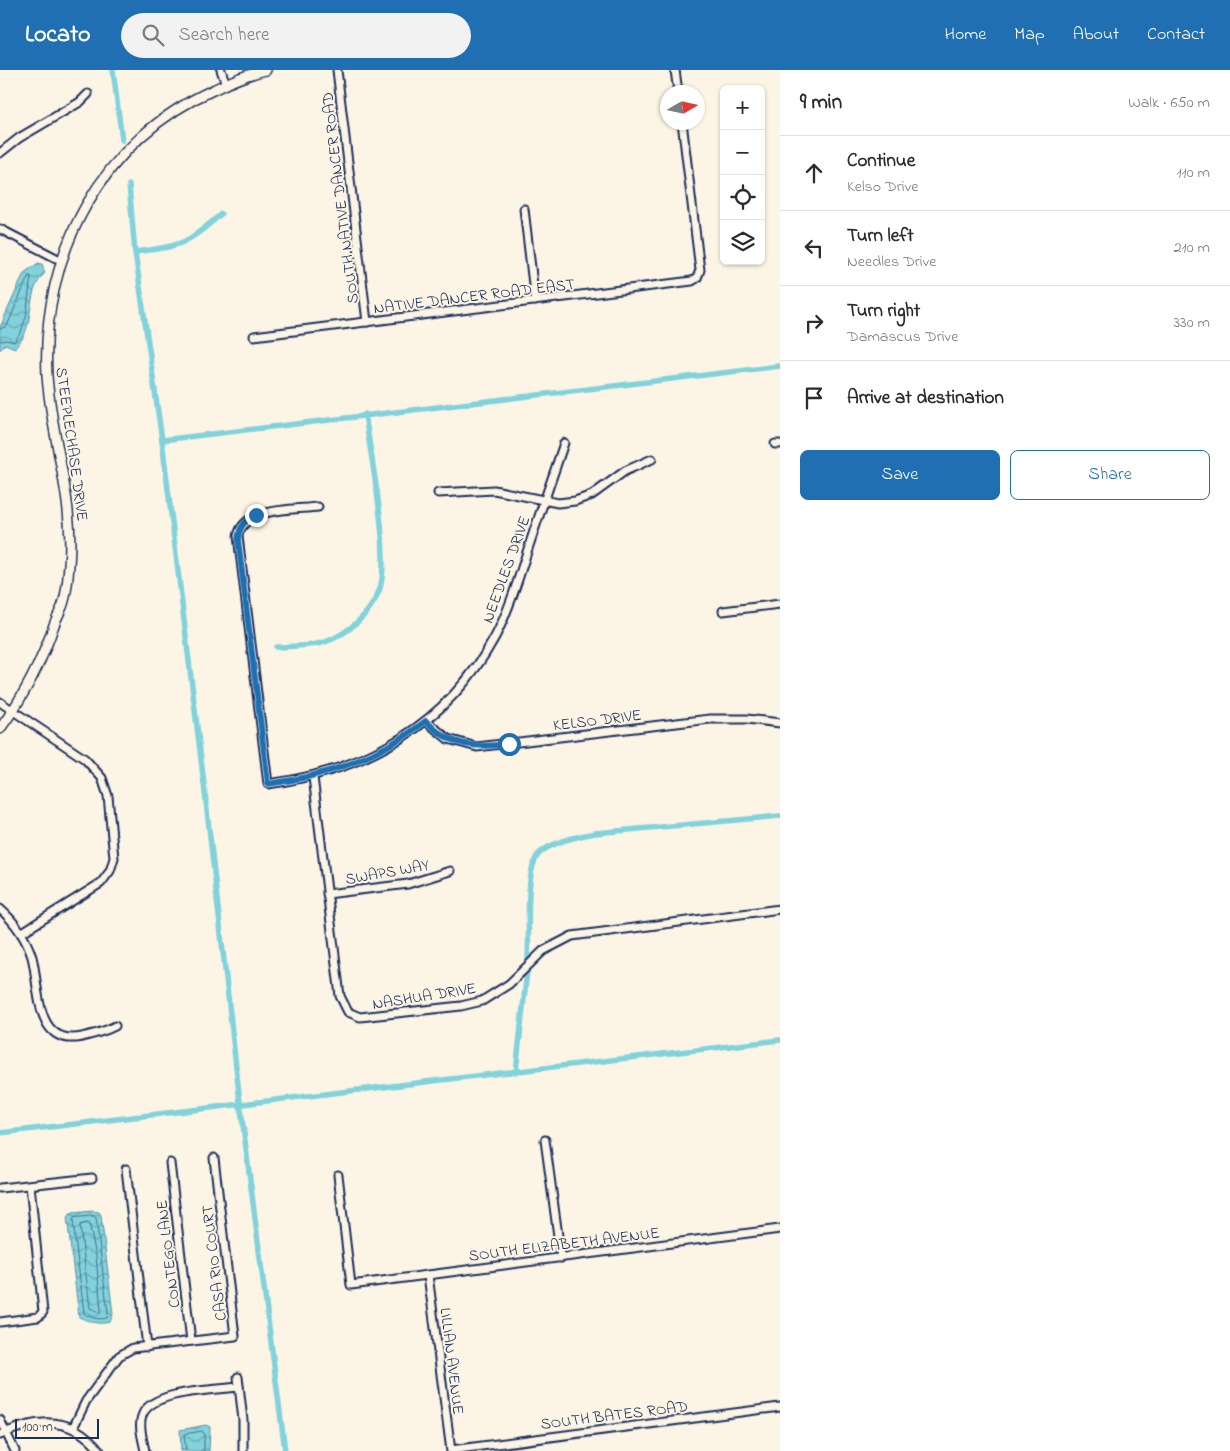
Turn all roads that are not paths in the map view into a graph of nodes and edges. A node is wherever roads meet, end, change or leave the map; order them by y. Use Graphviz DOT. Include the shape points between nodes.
graph roads {
  1 [pos="221,70"];
  2 [pos="266,70"];
  3 [pos="337,70"];
  4 [pos="675,70"];
  5 [pos="226,84"];
  6 [pos="677,85"];
  7 [pos="88,94"];
  8 [pos="683,130"];
  9 [pos="0,153"];
  10 [pos="524,209"];
  11 [pos="0,229"];
  12 [pos="60,260"];
  13 [pos="534,301"];
  14 [pos="367,322"];
  15 [pos="254,336"];
  16 [pos="564,443"];
  17 [pos="652,459"];
  18 [pos="438,493"];
  19 [pos="545,500"];
  20 [pos="318,507"];
  21 [pos="780,604"];
  22 [pos="723,611"];
  23 [pos="0,702"];
  24 [pos="13,711"];
  25 [pos="426,721"];
  26 [pos="780,723"];
  27 [pos="0,729"];
  28 [pos="312,777"];
  29 [pos="450,871"];
  30 [pos="327,894"];
  31 [pos="0,909"];
  32 [pos="780,909"];
  33 [pos="21,934"];
  34 [pos="115,1026"];
  35 [pos="545,1140"];
  36 [pos="214,1158"];
  37 [pos="170,1163"];
  38 [pos="126,1169"];
  39 [pos="338,1175"];
  40 [pos="92,1178"];
  41 [pos="30,1185"];
  42 [pos="0,1188"];
  43 [pos="780,1229"];
  44 [pos="561,1258"];
  45 [pos="428,1275"];
  46 [pos="0,1322"];
  47 [pos="191,1341"];
  48 [pos="147,1347"];
  49 [pos="238,1377"];
  50 [pos="239,1387"];
  51 [pos="780,1407"];
  52 [pos="0,1420"];
  53 [pos="73,1428"];
  54 [pos="3,1434"];
  55 [pos="451,1450"];
  56 [pos="15,1451"];
  57 [pos="100,1451"];
  58 [pos="145,1451"];
  59 [pos="243,1451"];
  1 -- 5 [label="street"];
  2 -- 5 [label="street, STEEPLECHASE DRIVE"];
  3 -- 14 [label="street, SOUTH NATIVE DANCER ROAD"];
  4 -- 6 [label="street"];
  5 -- 12 [label="street, STEEPLECHASE DRIVE" via="188,101 138,137 112,166 80,215"];
  7 -- 9 [label="street"];
  8 -- 13 [label="street, NATIVE DANCER ROAD EAST" via="700,270 696,278 688,282"];
  10 -- 13 [label="street"];
  11 -- 12 [label="street"];
  12 -- 24 [label="street, STEEPLECHASE DRIVE" via="50,302 47,369 68,503 69,565 63,606 24,695"];
  13 -- 14 [label="street, NATIVE DANCER ROAD EAST"];
  14 -- 15 [label="street, NATIVE DANCER ROAD EAST"];
  16 -- 19 [label="street, NEEDLES DRIVE"];
  17 -- 19 [label="street" via="625,471 584,499 567,503"];
  18 -- 19 [label="street" via="494,490"];
  19 -- 25 [label="street, NEEDLES DRIVE" via="511,602 495,637 463,684"];
  20 -- 28 [label="street, NEEDLES DRIVE" via="252,516 238,536 268,784"];
  21 -- 22 [label="street"];
  23 -- 24 [label="street"];
  24 -- 27 [label="street, STEEPLECHASE DRIVE"];
  24 -- 33 [label="street" via="97,770 108,796 114,853 110,871 99,885"];
  25 -- 26 [label="street, KELSO DRIVE" via="448,739 477,747 710,719"];
  25 -- 28 [label="street, NEEDLES DRIVE" via="372,755"];
  28 -- 30 [label="street, NASHUA DRIVE"];
  29 -- 30 [label="street, SWAPS WAY" via="408,884"];
  30 -- 32 [label="street, NASHUA DRIVE" via="341,1000 348,1012 364,1018 482,1001 509,984 543,951 572,936"];
  31 -- 33 [label="street"];
  33 -- 34 [label="street" via="31,956 42,1015 51,1029 61,1036 73,1038 106,1032"];
  35 -- 44 [label="street"];
  36 -- 47 [label="street, CASA RIO COURT" via="235,1336"];
  37 -- 47 [label="street, CONTEGO LANE"];
  38 -- 48 [label="street"];
  39 -- 45 [label="street, SOUTH ELIZABETH AVENUE" via="351,1285"];
  40 -- 41 [label="street"];
  41 -- 42 [label="street"];
  41 -- 46 [label="street" via="44,1312 38,1317"];
  43 -- 44 [label="street, SOUTH ELIZABETH AVENUE"];
  44 -- 45 [label="street, SOUTH ELIZABETH AVENUE"];
  45 -- 55 [label="street, LILLIAN AVENUE"];
  47 -- 48 [label="street, CASA RIO COURT"];
  48 -- 53 [label="street, CASA RIO COURT" via="129,1349 118,1356 86,1401"];
  49 -- 50 [label="street"];
  50 -- 58 [label="street" via="167,1397 150,1403 141,1418"];
  50 -- 59 [label="street"];
  51 -- 55 [label="street, SOUTH BATES ROAD"];
  52 -- 54 [label="street"];
  53 -- 54 [label="street" via="40,1422"];
  53 -- 57 [label="street"];
  54 -- 56 [label="street"];
}
